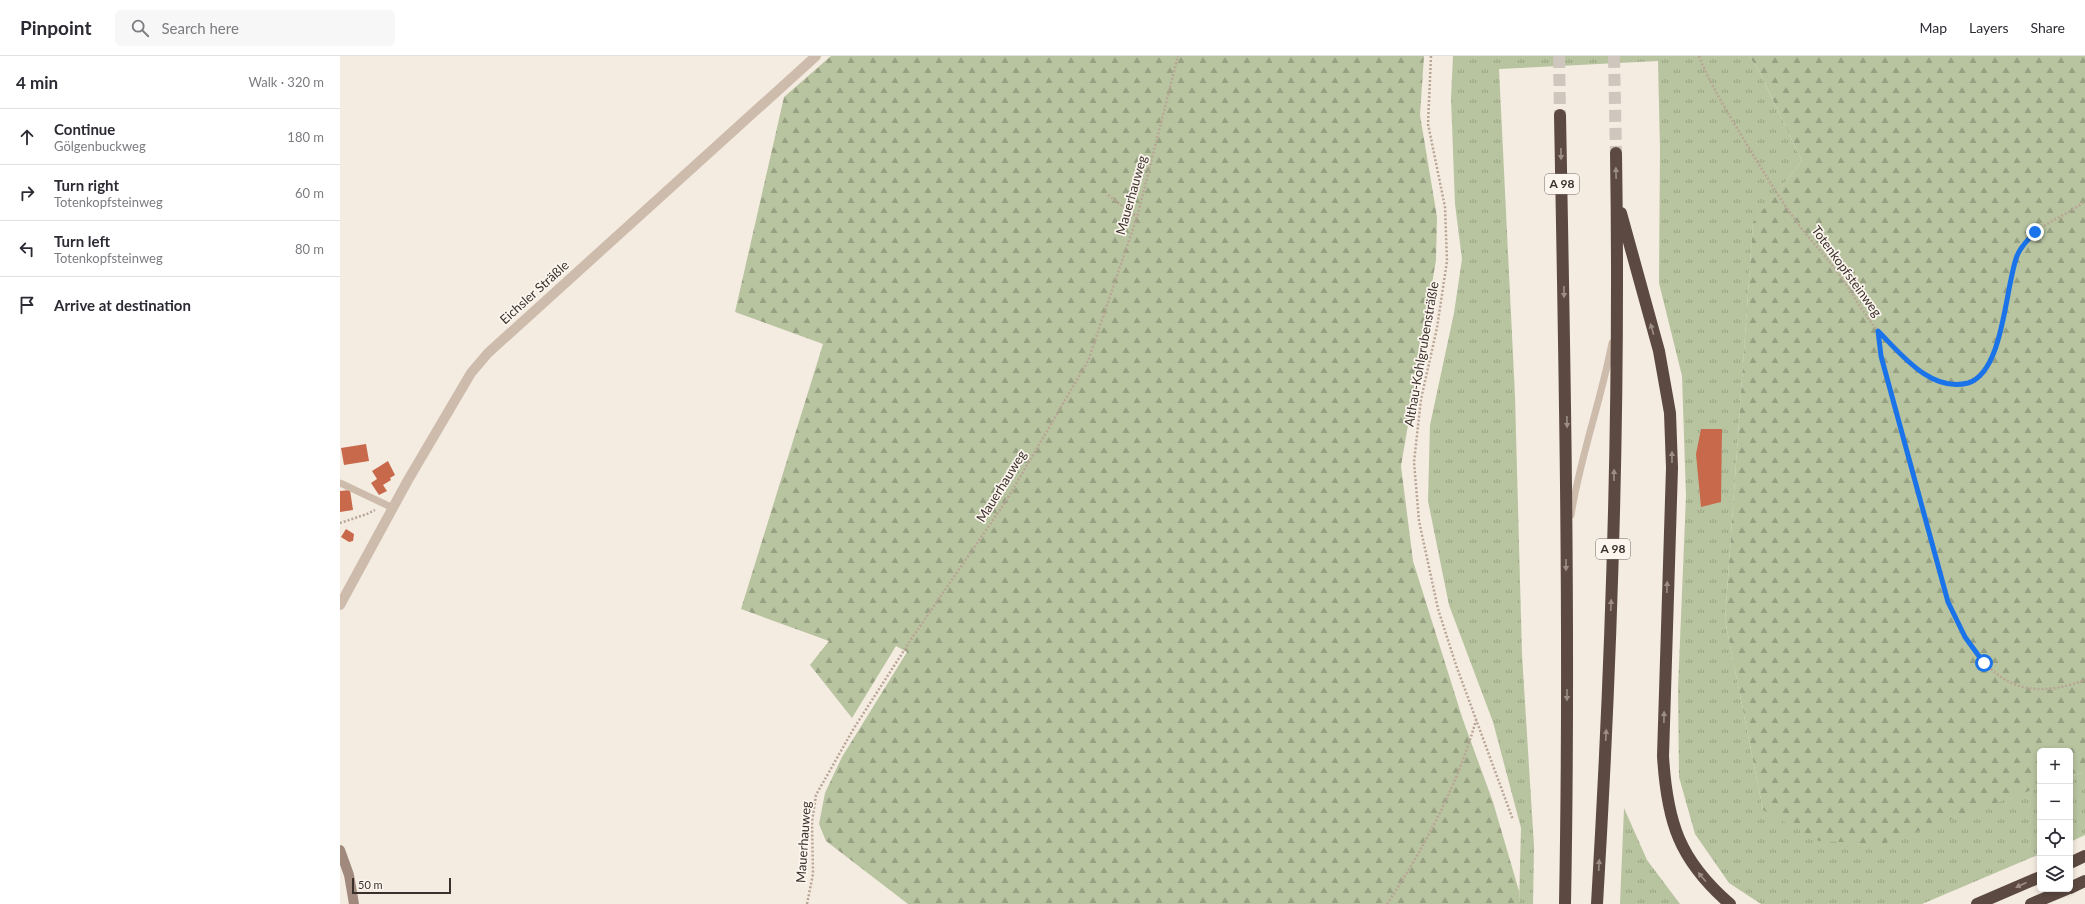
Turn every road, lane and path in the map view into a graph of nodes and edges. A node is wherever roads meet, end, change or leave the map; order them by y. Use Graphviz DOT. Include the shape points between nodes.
graph roads {
  1 [pos="816,56"];
  2 [pos="1178,56"];
  3 [pos="1431,56"];
  4 [pos="1699,56"];
  5 [pos="1560,115"];
  6 [pos="1616,153"];
  7 [pos="1616,194"];
  8 [pos="1108,195"];
  9 [pos="2085,201"];
  10 [pos="1137,217"];
  11 [pos="1617,318"];
  12 [pos="1878,331"];
  13 [pos="340,483"];
  14 [pos="389,505"];
  15 [pos="340,523"];
  16 [pos="1566,545"];
  17 [pos="340,605"];
  18 [pos="2085,680"];
  19 [pos="1476,720"];
  20 [pos="1513,820"];
  21 [pos="340,850"];
  22 [pos="2085,856"];
  23 [pos="2073,862"];
  24 [pos="2037,878"];
  25 [pos="2085,881"];
  26 [pos="2073,887"];
  27 [pos="2060,892"];
  28 [pos="354,904"];
  29 [pos="807,904"];
  30 [pos="1387,904"];
  31 [pos="1565,904"];
  32 [pos="1597,904"];
  33 [pos="1730,904"];
  34 [pos="1977,904"];
  35 [pos="2031,904"];
  1 -- 14 [label="street, Eichsler Sträßle" via="488,353 471,373"];
  2 -- 10 [label="path, Mauerhauweg"];
  3 -- 19 [label="path, Althau-Kohlgrubensträßle" via="1428,124 1445,207 1447,261 1437,328 1421,399 1415,470 1419,521 1438,610"];
  4 -- 12 [label="path, Totenkopfsteinweg" via="1726,109 1772,187 1838,273"];
  5 -- 16 [label="highway, A 98, one-way" via="1567,444"];
  7 -- 6 [label="highway, A 98, one-way"];
  7 -- 11 [label="highway, A 98"];
  33 -- 7 [label="highway, one-way" via="1710,887 1693,866 1680,843 1665,789 1663,756 1672,468 1670,413 1659,351"];
  8 -- 10 [label="path"];
  9 -- 12 [label="path, Totenkopfsteinweg" via="2035,232 2025,243 2017,256 2010,278 1998,339 1982,374 1972,381 1961,385 1948,385 1934,379 1910,362"];
  10 -- 29 [label="path, Mauerhauweg" via="1088,361 1006,501 912,638 854,728 816,795 812,822 813,874"];
  11 -- 16 [label="lane" via="1604,386 1574,493"];
  32 -- 11 [label="highway, A 98, one-way" via="1608,692"];
  12 -- 18 [label="path" via="1881,356 1948,602 1965,637 1984,663 1996,675 2011,683 2043,689 2070,686"];
  13 -- 14 [label="lane"];
  14 -- 15 [label="path"];
  14 -- 17 [label="street, Eichsler Sträßle"];
  16 -- 31 [label="highway, A 98, one-way"];
  19 -- 20 [label="path, Althau-Kohlgrubensträßle"];
  19 -- 30 [label="path" via="1470,744 1452,785 1409,871"];
  21 -- 28 [label="main road" via="349,875"];
  22 -- 23 [label="highway"];
  24 -- 34 [label="highway, one-way"];
  25 -- 26 [label="highway"];
  27 -- 35 [label="highway"];
}
